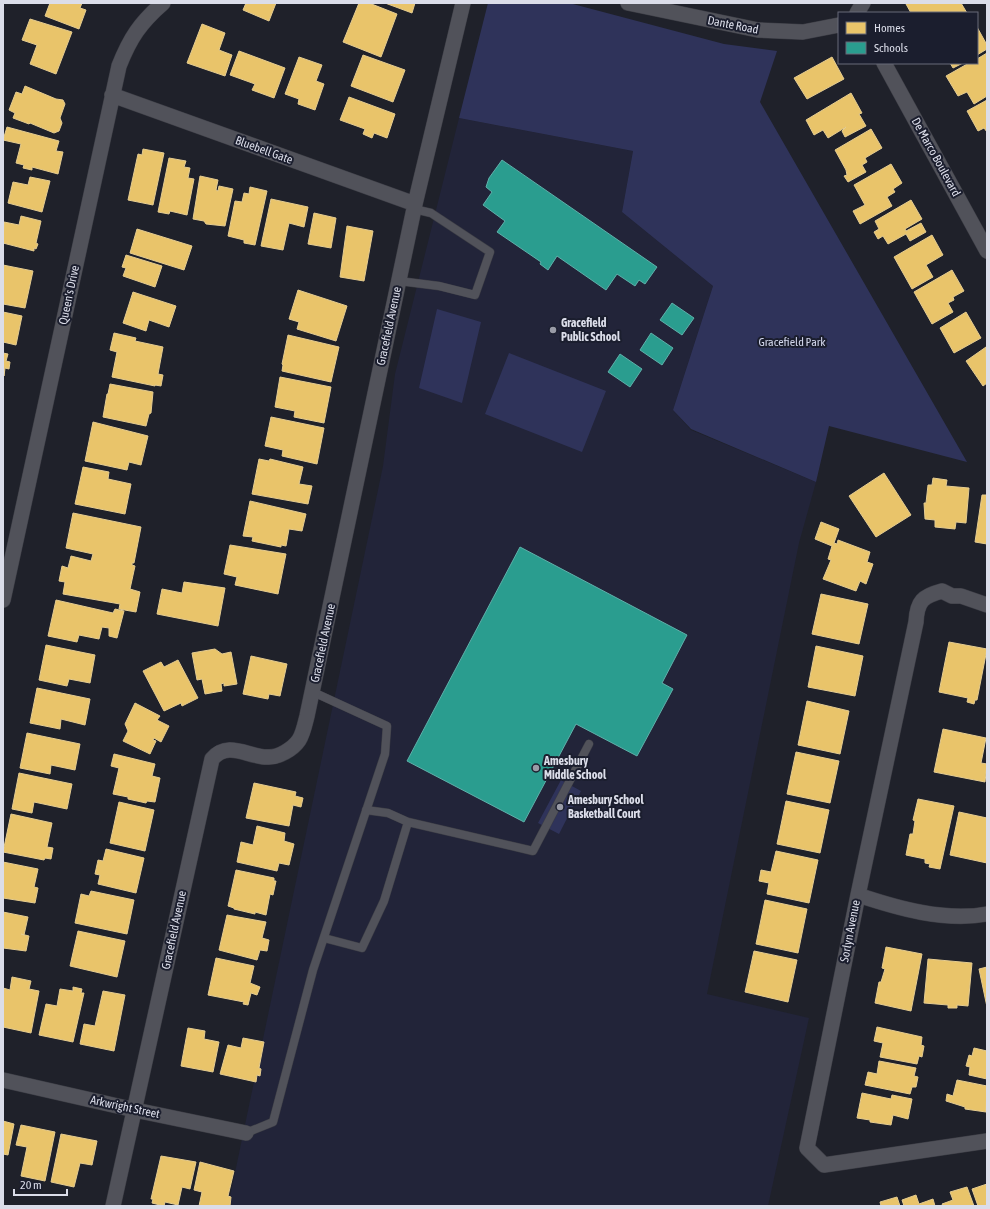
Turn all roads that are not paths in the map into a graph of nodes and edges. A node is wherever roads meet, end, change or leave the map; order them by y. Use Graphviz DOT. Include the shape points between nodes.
graph roads {
  1 [pos="162,3"];
  2 [pos="463,3"];
  3 [pos="628,3"];
  4 [pos="863,3"];
  5 [pos="858,12"];
  6 [pos="838,25"];
  7 [pos="885,64"];
  8 [pos="112,95"];
  9 [pos="414,206"];
  10 [pos="987,251"];
  11 [pos="399,281"];
  12 [pos="3,600"];
  13 [pos="987,606"];
  14 [pos="313,692"];
  15 [pos="589,744"];
  16 [pos="366,810"];
  17 [pos="408,822"];
  18 [pos="858,895"];
  19 [pos="987,914"];
  20 [pos="324,938"];
  21 [pos="3,1080"];
  22 [pos="135,1110"];
  23 [pos="246,1133"];
  24 [pos="987,1141"];
  25 [pos="113,1206"];
  1 -- 8 [label="street, Queen's Drive" via="128,42"];
  2 -- 9 [label="street, Gracefield Avenue"];
  3 -- 6 [label="street, Dante Road" via="758,30 803,32"];
  4 -- 5 [label="street"];
  7 -- 10 [label="street, De Marco Boulevard"];
  8 -- 9 [label="street, Bluebell Gate"];
  8 -- 12 [label="street, Queen's Drive"];
  9 -- 11 [label="street, Gracefield Avenue"];
  9 -- 11 [label="lane" via="431,213 490,252 475,295 439,286"];
  11 -- 14 [label="street, Gracefield Avenue"];
  13 -- 18 [label="street, Sorlyn Avenue" via="942,591 928,595 916,610 916,622"];
  14 -- 16 [label="lane" via="387,726 385,754"];
  14 -- 22 [label="street, Gracefield Avenue" via="299,740 288,751 267,758 243,751 228,750 220,752 212,759"];
  15 -- 17 [label="lane" via="533,851"];
  16 -- 17 [label="lane" via="388,813"];
  16 -- 20 [label="lane"];
  17 -- 20 [label="lane" via="384,902 362,948"];
  18 -- 19 [label="street" via="888,905 927,912"];
  18 -- 24 [label="street, Sorlyn Avenue" via="807,1148 824,1165"];
  20 -- 23 [label="lane" via="313,970 273,1122"];
  21 -- 22 [label="street, Arkwright Street"];
  22 -- 23 [label="street, Arkwright Street"];
  22 -- 25 [label="street, Gracefield Avenue"];
}
